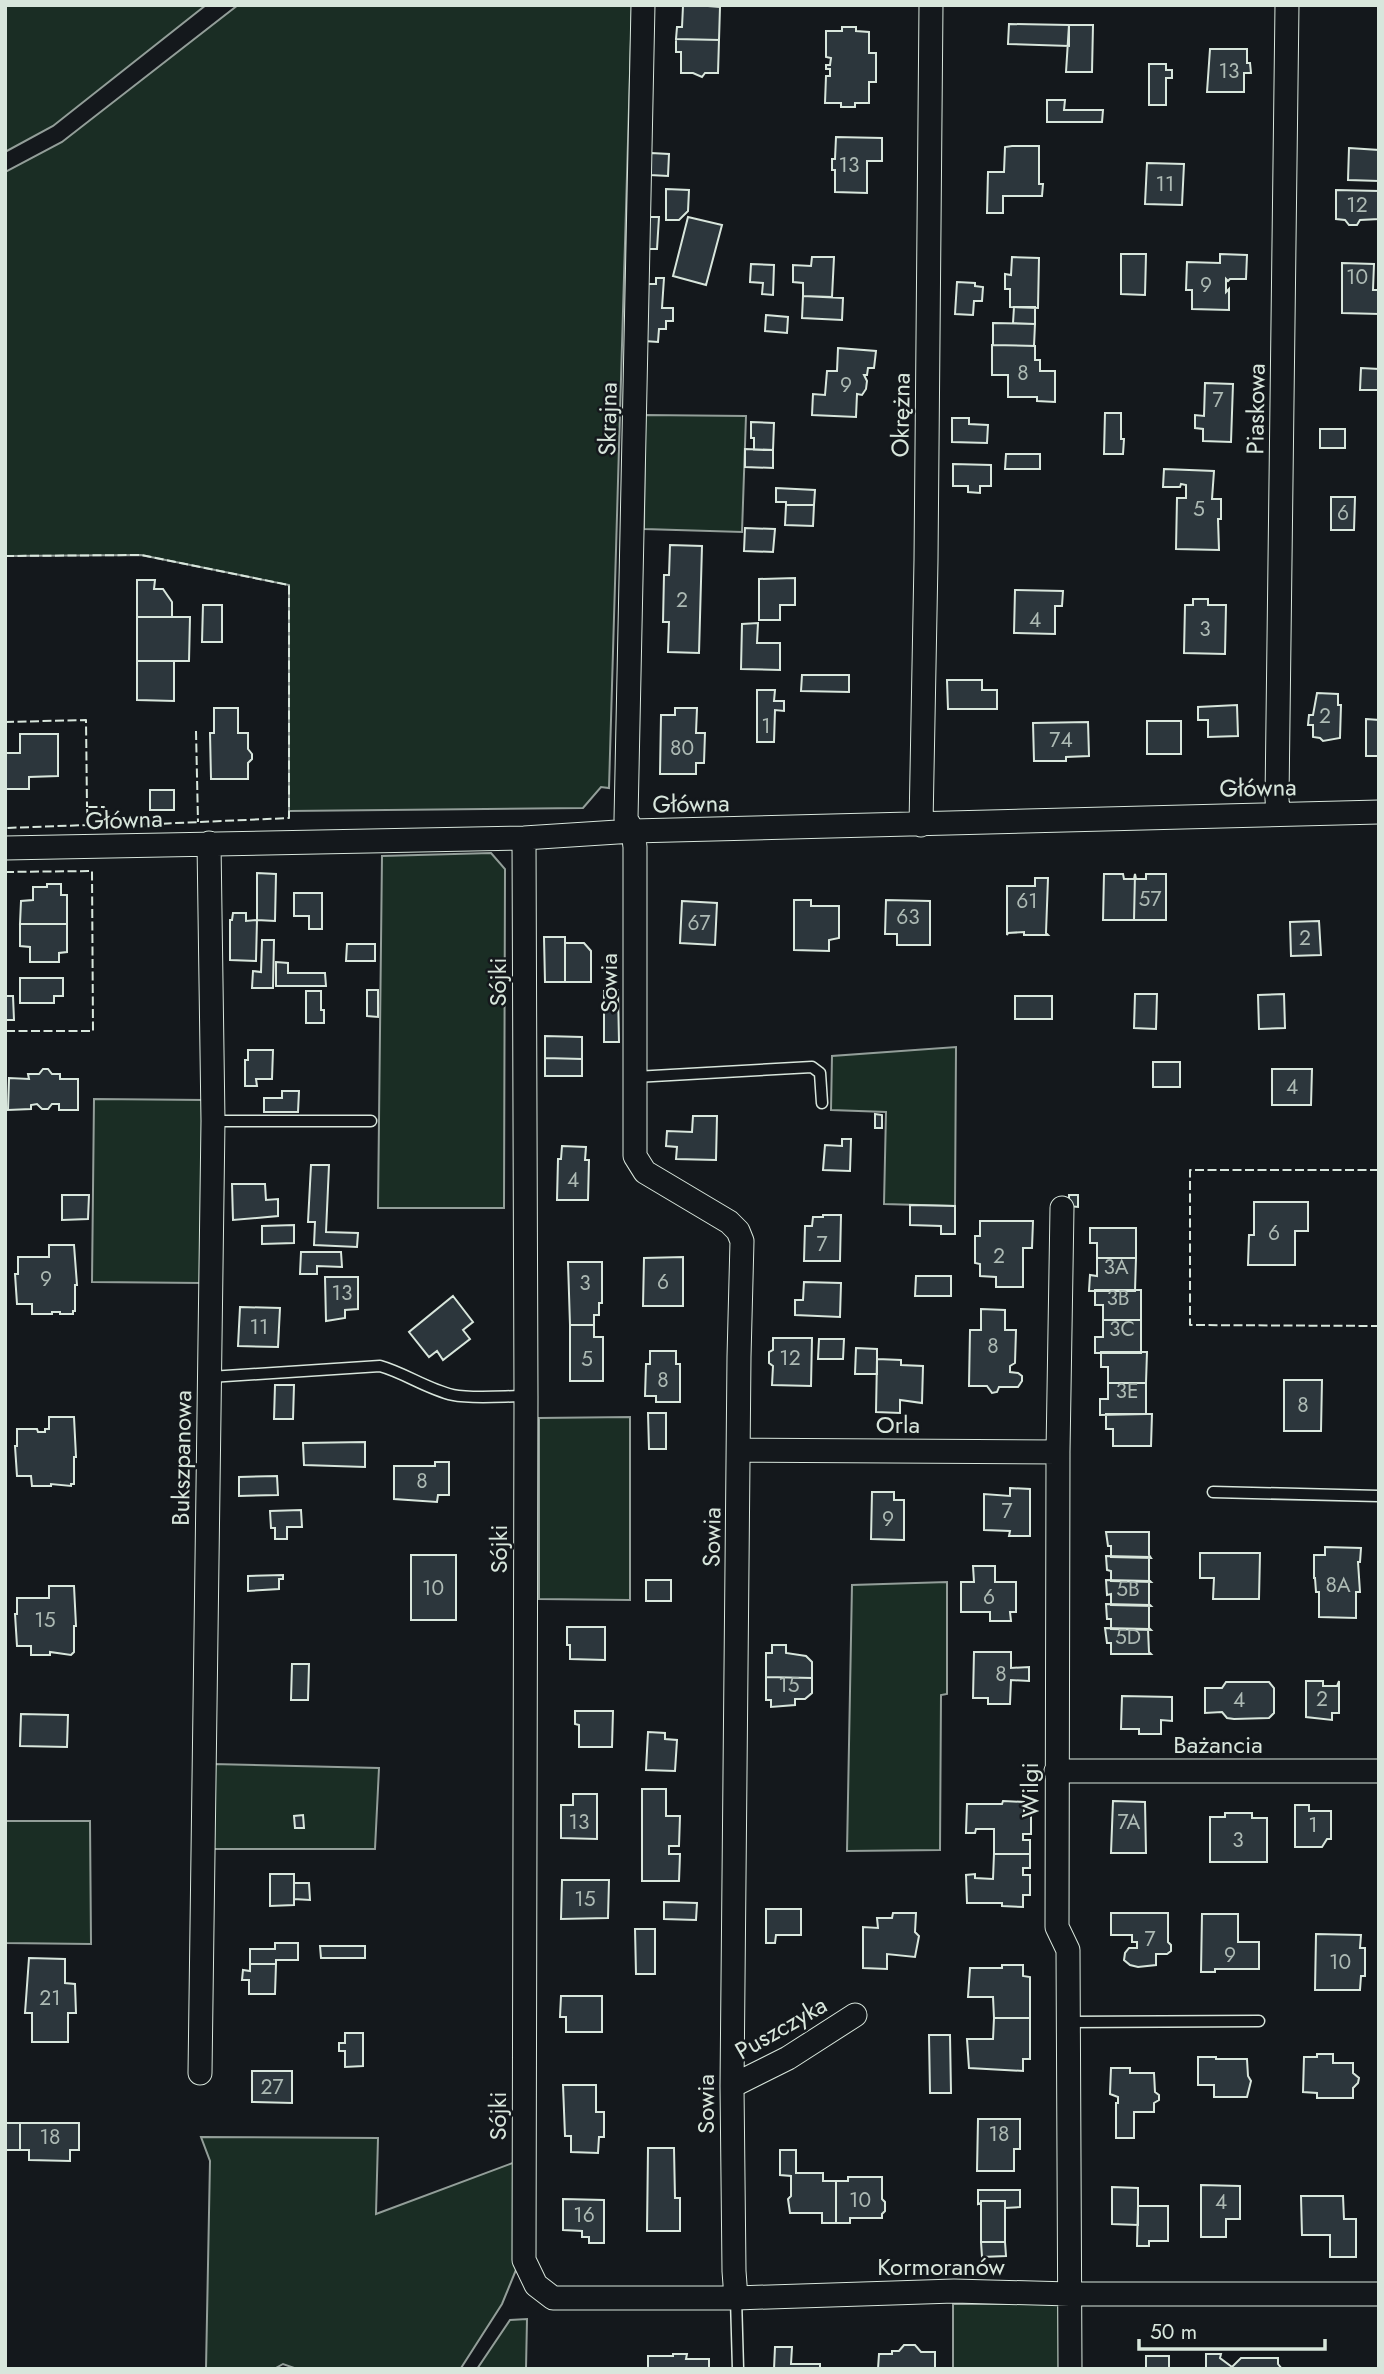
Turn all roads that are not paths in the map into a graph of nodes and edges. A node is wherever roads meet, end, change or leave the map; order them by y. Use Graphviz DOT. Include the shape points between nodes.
graph roads {
  1 [pos="643,5"];
  2 [pos="931,5"];
  3 [pos="1287,5"];
  4 [pos="1379,812"];
  5 [pos="1279,813"];
  6 [pos="921,825"];
  7 [pos="633,831"];
  8 [pos="524,838"];
  9 [pos="209,843"];
  10 [pos="5,848"];
  11 [pos="635,1077"];
  12 [pos="822,1103"];
  13 [pos="213,1121"];
  14 [pos="371,1121"];
  15 [pos="1062,1208"];
  16 [pos="210,1377"];
  17 [pos="526,1396"];
  18 [pos="739,1450"];
  19 [pos="1058,1452"];
  20 [pos="1213,1492"];
  21 [pos="1379,1496"];
  22 [pos="1056,1771"];
  23 [pos="1379,1771"];
  24 [pos="855,2015"];
  25 [pos="1259,2021"];
  26 [pos="1067,2022"];
  27 [pos="200,2073"];
  28 [pos="732,2086"];
  29 [pos="524,2260"];
  30 [pos="1070,2294"];
  31 [pos="1379,2294"];
  32 [pos="736,2298"];
  33 [pos="738,2369"];
  34 [pos="1070,2369"];
  1 -- 7 [label="street, Skrajna" via="626,819"];
  2 -- 6 [label="street, Okrężna"];
  3 -- 5 [label="street, Piaskowa"];
  4 -- 5 [label="street, Główna"];
  5 -- 6 [label="street, Główna"];
  6 -- 7 [label="street, Główna"];
  7 -- 8 [label="street, Główna"];
  7 -- 11 [label="street, Sowia"];
  8 -- 9 [label="street, Główna"];
  8 -- 17 [label="street, Sójki"];
  9 -- 10 [label="street, Główna"];
  9 -- 13 [label="street, Bukszpanowa"];
  11 -- 12 [label="lane" via="812,1067 820,1073"];
  11 -- 18 [label="street, Sowia" via="635,1156 645,1172 729,1222 742,1241"];
  13 -- 14 [label="lane"];
  13 -- 16 [label="street, Bukszpanowa"];
  15 -- 19 [label="street, Wilgi"];
  16 -- 17 [label="lane" via="380,1366 454,1396"];
  16 -- 27 [label="street, Bukszpanowa"];
  17 -- 29 [label="street, Sójki"];
  18 -- 19 [label="street, Orla"];
  18 -- 28 [label="street, Sowia"];
  19 -- 22 [label="street, Wilgi"];
  20 -- 21 [label="lane"];
  22 -- 23 [label="street, Bażancia"];
  22 -- 26 [label="street, Wilgi" via="1057,1927 1068,1950"];
  24 -- 28 [label="street, Puszczyka" via="788,2058"];
  25 -- 26 [label="lane"];
  26 -- 30 [label="street, Wilgi"];
  28 -- 32 [label="street, Sowia"];
  29 -- 32 [label="street, Kormoranów" via="536,2285 553,2298"];
  30 -- 31 [label="street, Kormoranów"];
  30 -- 32 [label="street, Kormoranów" via="954,2291"];
  30 -- 34 [label="street, Wilgi"];
  32 -- 33 [label="lane"];
}
